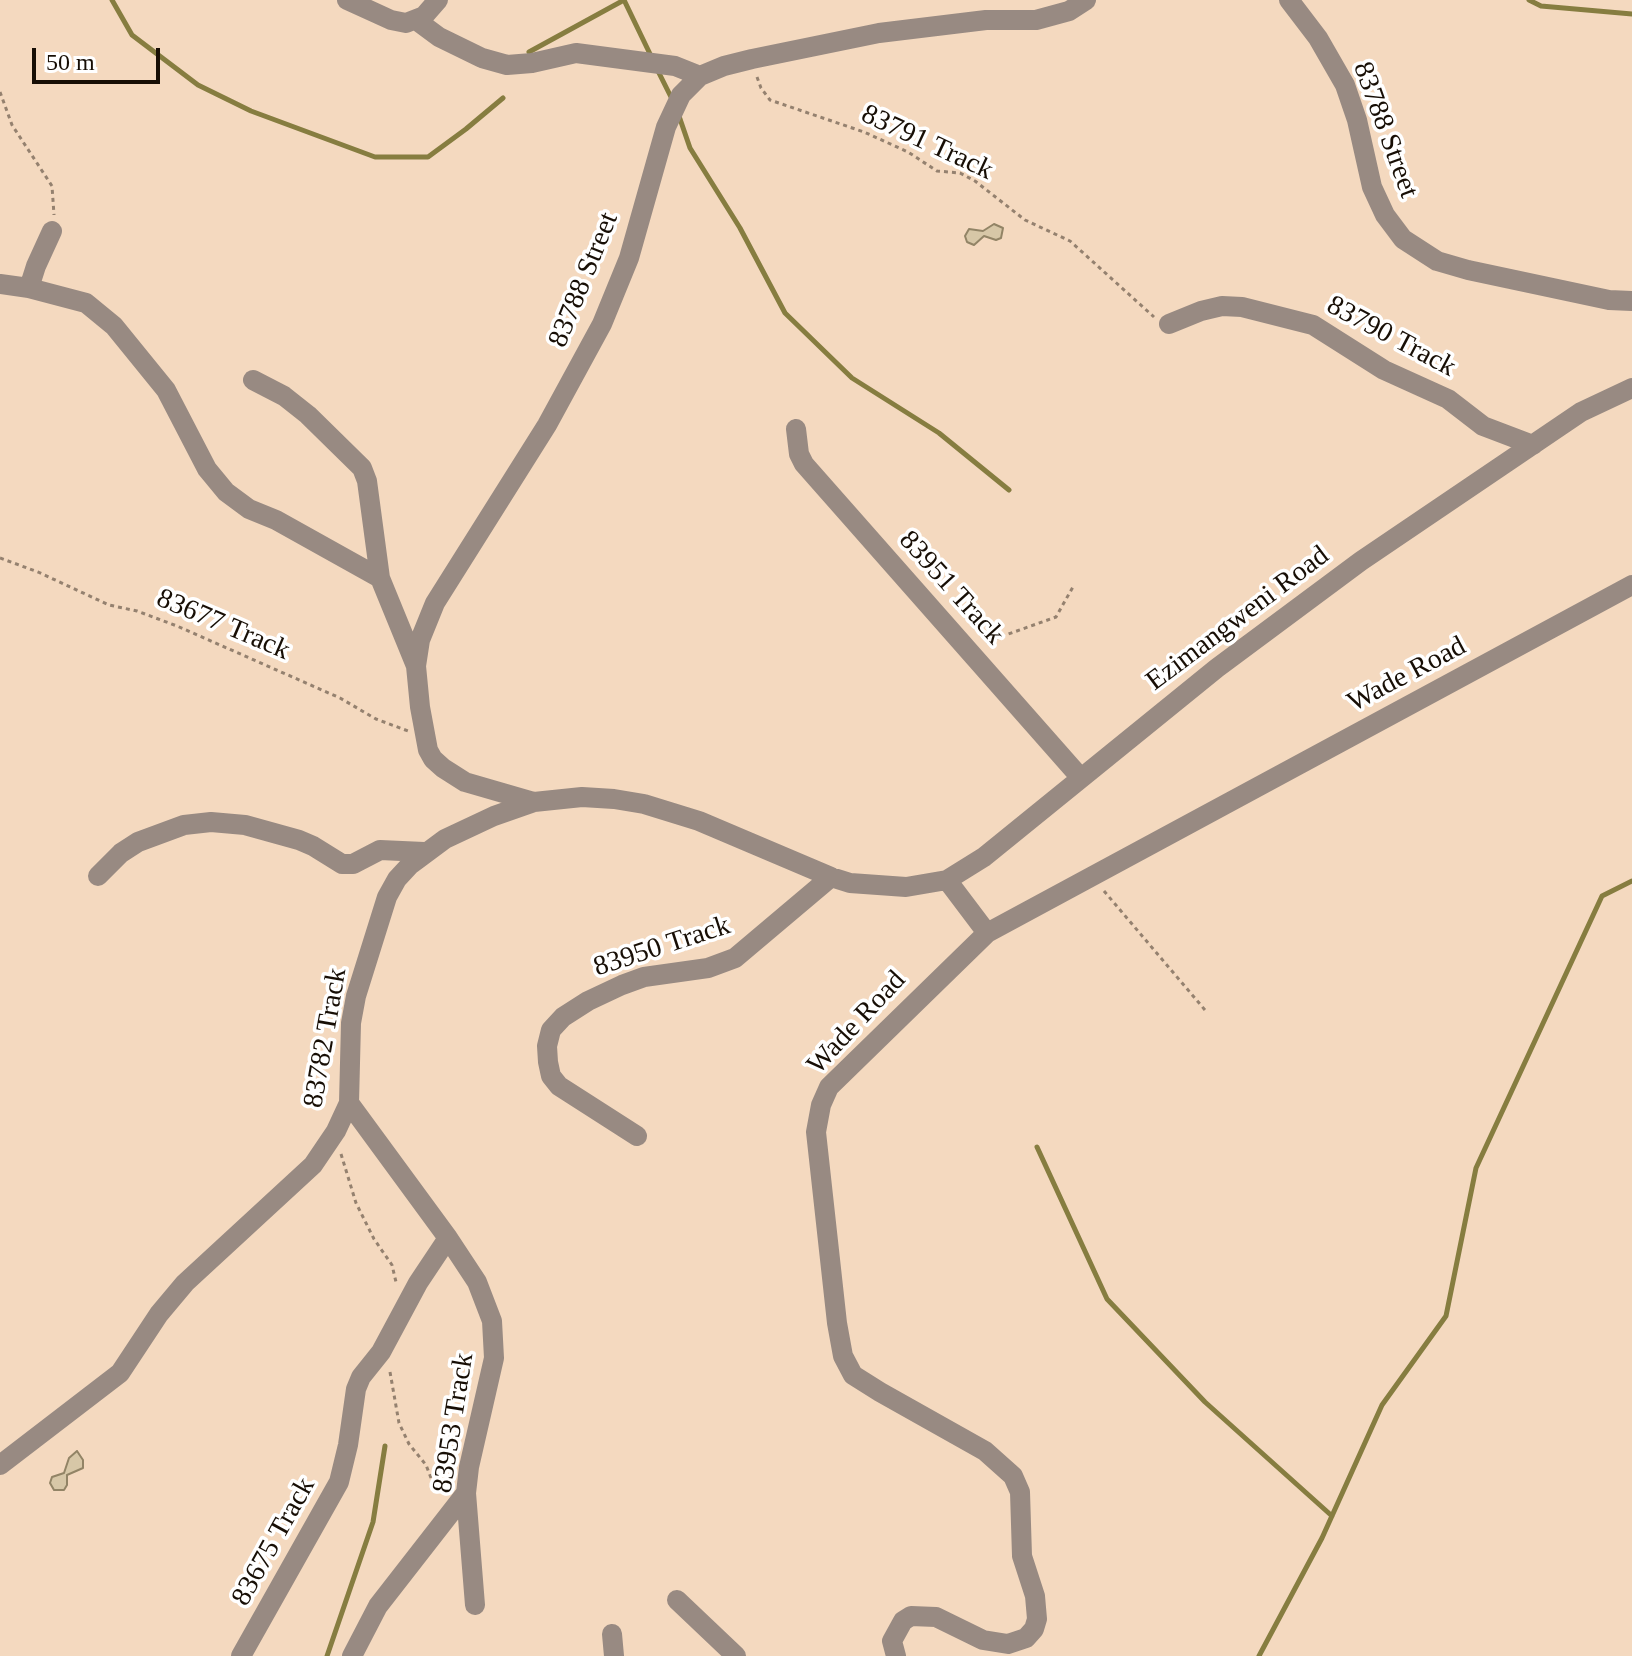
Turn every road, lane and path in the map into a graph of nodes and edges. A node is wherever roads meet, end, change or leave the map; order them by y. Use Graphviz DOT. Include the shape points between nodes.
graph roads {
  1 [pos="347,0"];
  2 [pos="438,0"];
  3 [pos="1086,0"];
  4 [pos="1289,0"];
  5 [pos="416,20"];
  6 [pos="752,59"];
  7 [pos="700,76"];
  8 [pos="0,92"];
  9 [pos="52,231"];
  10 [pos="0,284"];
  11 [pos="29,288"];
  12 [pos="1632,301"];
  13 [pos="1169,324"];
  14 [pos="253,380"];
  15 [pos="1632,388"];
  16 [pos="796,429"];
  17 [pos="1533,445"];
  18 [pos="0,558"];
  19 [pos="380,578"];
  20 [pos="1074,585"];
  21 [pos="1632,585"];
  22 [pos="967,649"];
  23 [pos="416,666"];
  24 [pos="426,738"];
  25 [pos="1080,777"];
  26 [pos="534,802"];
  27 [pos="424,852"];
  28 [pos="98,876"];
  29 [pos="1091,876"];
  30 [pos="831,877"];
  31 [pos="947,880"];
  32 [pos="987,933"];
  33 [pos="1205,1010"];
  34 [pos="349,1103"];
  35 [pos="637,1136"];
  36 [pos="448,1238"];
  37 [pos="0,1465"];
  38 [pos="466,1493"];
  39 [pos="677,1600"];
  40 [pos="475,1605"];
  41 [pos="612,1634"];
  42 [pos="241,1656"];
  43 [pos="352,1656"];
  44 [pos="614,1656"];
  45 [pos="736,1656"];
  46 [pos="896,1656"];
  1 -- 5 [label="street" via="391,20"];
  2 -- 5 [label="street"];
  3 -- 6 [label="street" via="1036,20 986,20 879,33"];
  4 -- 12 [label="street, 83788 Street" via="1345,85 1372,187 1403,239 1437,261 1468,270"];
  5 -- 7 [label="street" via="439,37 507,65 576,53 675,66"];
  6 -- 7 [label="street"];
  6 -- 13 [label="path, 83791 Track" via="770,100 864,132 937,171 975,181 1025,220 1070,241 1140,306"];
  7 -- 23 [label="street, 83788 Street" via="681,95 666,127 629,258 602,324 523,465 435,603"];
  8 -- 9 [label="path" via="12,125 52,186"];
  9 -- 11 [label="street"];
  10 -- 11 [label="street"];
  11 -- 19 [label="street" via="86,303 114,326 166,390 207,469 226,492"];
  13 -- 17 [label="street, 83790 Track" via="1222,306 1313,325 1384,370 1448,399 1483,426"];
  14 -- 19 [label="street" via="308,415 362,468"];
  15 -- 17 [label="street, Ezimangweni Road" via="1581,412"];
  16 -- 22 [label="street, 83951 Track" via="804,464"];
  17 -- 25 [label="street, Ezimangweni Road" via="1361,561"];
  18 -- 24 [label="path, 83677 Track" via="109,605 190,631"];
  19 -- 23 [label="street"];
  20 -- 22 [label="path" via="1056,617"];
  21 -- 29 [label="street, Wade Road"];
  22 -- 25 [label="street, 83951 Track"];
  23 -- 24 [label="street, 83788 Street"];
  24 -- 26 [label="street, 83788 Street" via="433,759 465,782"];
  25 -- 31 [label="street, Ezimangweni Road" via="984,857"];
  26 -- 27 [label="street, 83782 Track" via="459,831"];
  26 -- 30 [label="street, 83782 Track" via="598,798 673,812"];
  27 -- 28 [label="street" via="380,850 342,864 299,840 211,822 184,825 138,842"];
  27 -- 34 [label="street, 83782 Track" via="387,897 356,996"];
  29 -- 32 [label="street, Wade Road"];
  29 -- 33 [label="path"];
  30 -- 31 [label="street, 83782 Track" via="906,887"];
  30 -- 35 [label="street, 83950 Track" via="735,958 622,985 588,1001 551,1030 548,1062 559,1086"];
  31 -- 32 [label="street"];
  32 -- 46 [label="street, Wade Road" via="829,1087 816,1132 839,1341 853,1375 985,1451 1013,1476 1020,1492 1022,1556 1035,1596 1034,1629 1008,1644 983,1640 936,1617 911,1616 892,1641"];
  34 -- 36 [label="street, 83953 Track"];
  34 -- 37 [label="street, 83782 Track" via="313,1165 185,1283 120,1373"];
  36 -- 38 [label="street, 83953 Track" via="477,1282 495,1343"];
  36 -- 42 [label="street, 83675 Track" via="361,1377 339,1482"];
  38 -- 40 [label="street, 83953 Track"];
  38 -- 43 [label="street" via="378,1606"];
  39 -- 45 [label="street"];
  41 -- 44 [label="street"];
}
